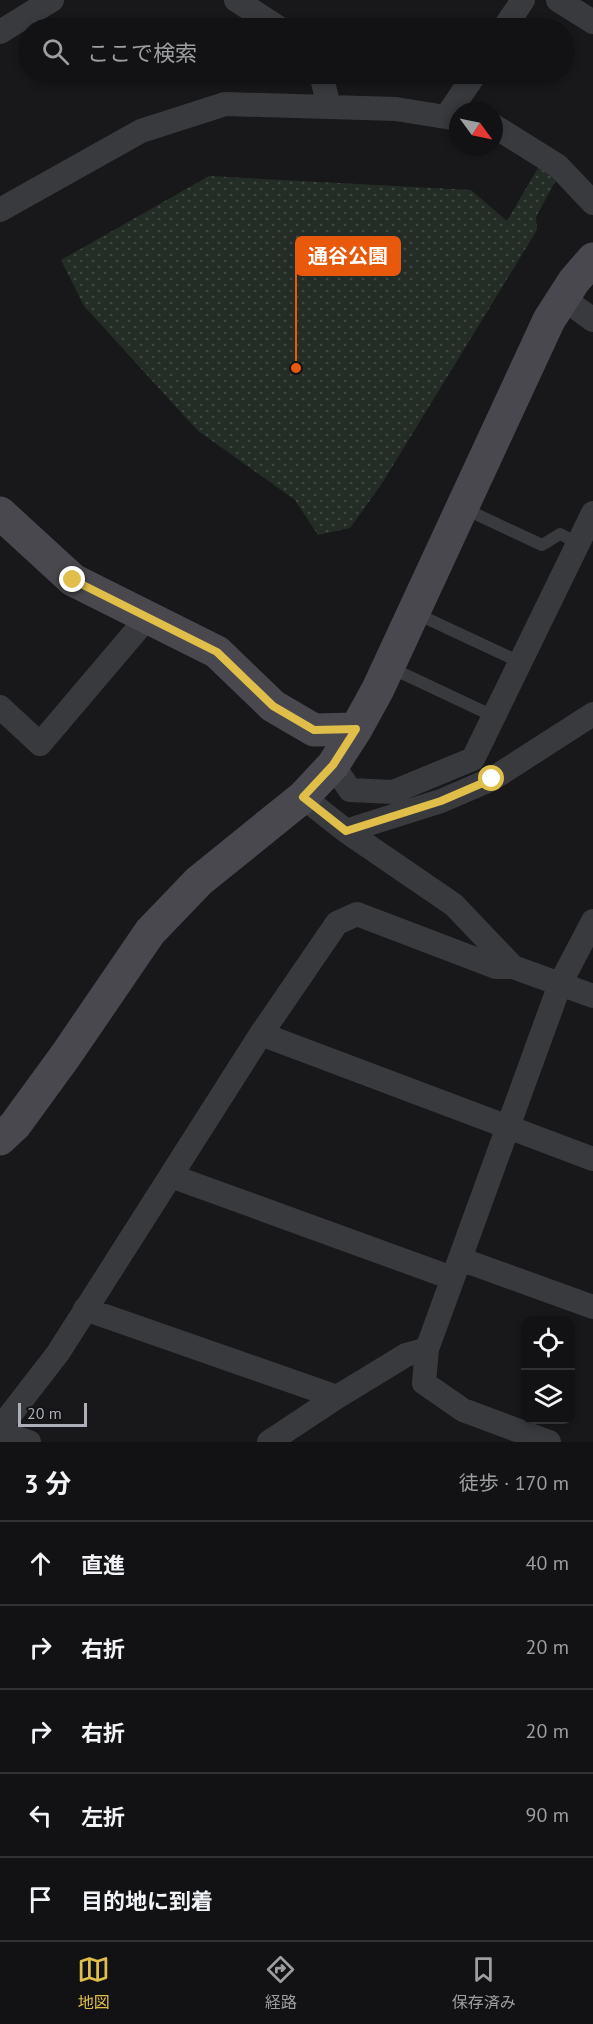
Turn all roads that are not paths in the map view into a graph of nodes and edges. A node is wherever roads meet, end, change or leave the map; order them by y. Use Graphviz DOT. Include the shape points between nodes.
graph roads {
  1 [pos="52,0"];
  2 [pos="236,0"];
  3 [pos="523,0"];
  4 [pos="558,0"];
  5 [pos="23,18"];
  6 [pos="264,18"];
  7 [pos="511,18"];
  8 [pos="18,21"];
  9 [pos="593,22"];
  10 [pos="0,32"];
  11 [pos="324,84"];
  12 [pos="470,84"];
  13 [pos="460,102"];
  14 [pos="329,106"];
  15 [pos="449,118"];
  16 [pos="503,132"];
  17 [pos="593,203"];
  18 [pos="0,210"];
  19 [pos="593,259"];
  20 [pos="563,298"];
  21 [pos="593,320"];
  22 [pos="462,507"];
  23 [pos="0,513"];
  24 [pos="593,513"];
  25 [pos="578,543"];
  26 [pos="414,612"];
  27 [pos="147,618"];
  28 [pos="520,662"];
  29 [pos="388,667"];
  30 [pos="0,707"];
  31 [pos="593,714"];
  32 [pos="494,716"];
  33 [pos="356,729"];
  34 [pos="333,765"];
  35 [pos="303,797"];
  36 [pos="346,831"];
  37 [pos="593,921"];
  38 [pos="513,967"];
  39 [pos="560,984"];
  40 [pos="593,996"];
  41 [pos="261,1034"];
  42 [pos="507,1128"];
  43 [pos="0,1139"];
  44 [pos="593,1159"];
  45 [pos="171,1176"];
  46 [pos="456,1269"];
  47 [pos="593,1306"];
  48 [pos="85,1309"];
  49 [pos="427,1348"];
  50 [pos="337,1397"];
  51 [pos="0,1428"];
  52 [pos="0,1432"];
  53 [pos="29,1442"];
  54 [pos="269,1442"];
  55 [pos="549,1442"];
  1 -- 5 [label="street"];
  2 -- 6 [label="street"];
  3 -- 7 [label="street"];
  4 -- 9 [label="street"];
  8 -- 10 [label="street"];
  11 -- 14 [label="street"];
  12 -- 13 [label="street"];
  14 -- 15 [label="street" via="396,109"];
  14 -- 18 [label="street" via="215,107 141,131"];
  16 -- 17 [label="street" via="558,166"];
  19 -- 20 [label="street"];
  20 -- 21 [label="street"];
  20 -- 22 [label="street"];
  22 -- 25 [label="lane" via="542,545 560,534"];
  22 -- 26 [label="street"];
  23 -- 27 [label="street" via="73,580"];
  24 -- 25 [label="street"];
  25 -- 28 [label="street"];
  26 -- 28 [label="lane"];
  26 -- 29 [label="street"];
  27 -- 30 [label="street" via="40,744"];
  27 -- 33 [label="street" via="217,652 273,706 314,730"];
  28 -- 32 [label="street"];
  29 -- 32 [label="lane"];
  29 -- 33 [label="street"];
  31 -- 36 [label="street" via="492,779 441,801"];
  32 -- 34 [label="street" via="473,759 393,792 350,790"];
  33 -- 34 [label="street"];
  34 -- 35 [label="street"];
  35 -- 36 [label="street"];
  35 -- 43 [label="street" via="199,881 150,932 47,1082"];
  36 -- 38 [label="street" via="454,905"];
  37 -- 39 [label="street"];
  38 -- 39 [label="street"];
  38 -- 41 [label="street" via="496,967 357,914 337,922"];
  39 -- 40 [label="street"];
  39 -- 42 [label="street"];
  41 -- 42 [label="street"];
  41 -- 45 [label="street"];
  42 -- 44 [label="street"];
  42 -- 46 [label="street"];
  45 -- 46 [label="street"];
  45 -- 48 [label="street"];
  46 -- 47 [label="street"];
  46 -- 49 [label="street"];
  48 -- 50 [label="street"];
  48 -- 51 [label="street" via="58,1353"];
  49 -- 50 [label="street" via="406,1354"];
  49 -- 55 [label="street" via="424,1383 463,1410"];
  50 -- 54 [label="street"];
  52 -- 53 [label="street"];
}
